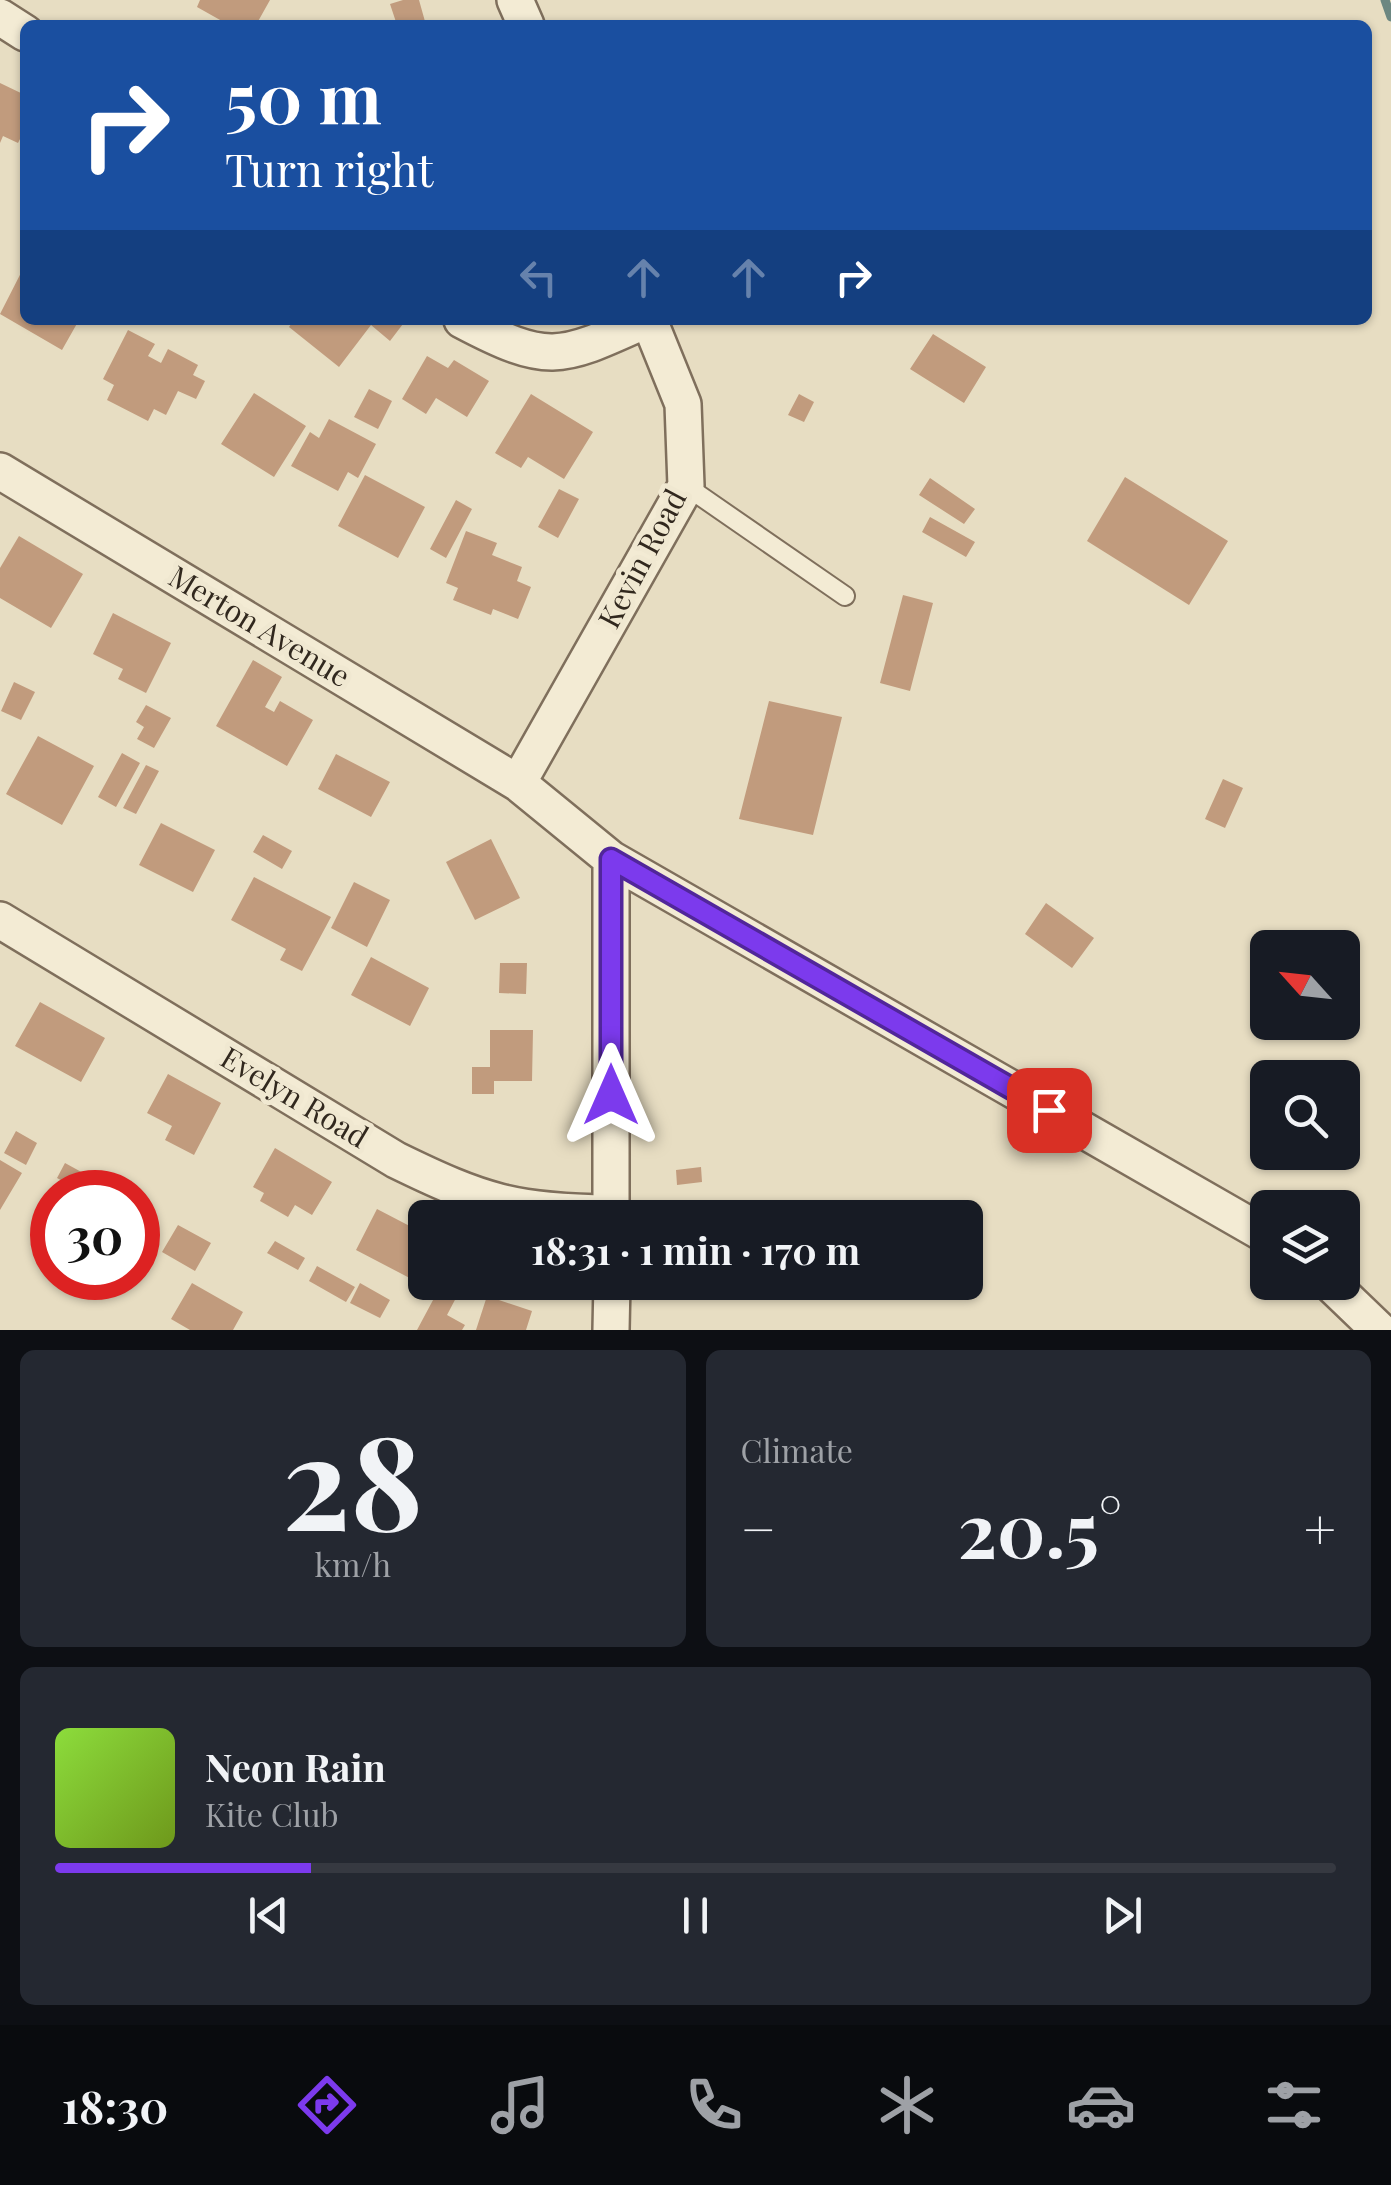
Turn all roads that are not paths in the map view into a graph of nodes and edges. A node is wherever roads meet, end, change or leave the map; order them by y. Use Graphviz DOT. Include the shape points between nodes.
graph roads {
  1 [pos="472,325"];
  2 [pos="636,325"];
  3 [pos="649,325"];
  4 [pos="0,471"];
  5 [pos="686,486"];
  6 [pos="845,596"];
  7 [pos="518,783"];
  8 [pos="611,859"];
  9 [pos="0,920"];
  10 [pos="485,1200"];
  11 [pos="611,1200"];
  12 [pos="1250,1226"];
  13 [pos="612,1300"];
  14 [pos="1347,1300"];
  15 [pos="611,1330"];
  16 [pos="1379,1330"];
  1 -- 2 [label="street" via="548,356 575,352"];
  3 -- 5 [label="street, Kevin Road" via="683,404"];
  4 -- 7 [label="street, Merton Avenue"];
  5 -- 6 [label="lane"];
  5 -- 7 [label="street, Kevin Road"];
  7 -- 8 [label="street, Merton Avenue"];
  8 -- 11 [label="street"];
  8 -- 12 [label="street, Merton Avenue"];
  9 -- 10 [label="street, Evelyn Road" via="396,1160"];
  13 -- 15 [label="street"];
  14 -- 16 [label="street"];
}
